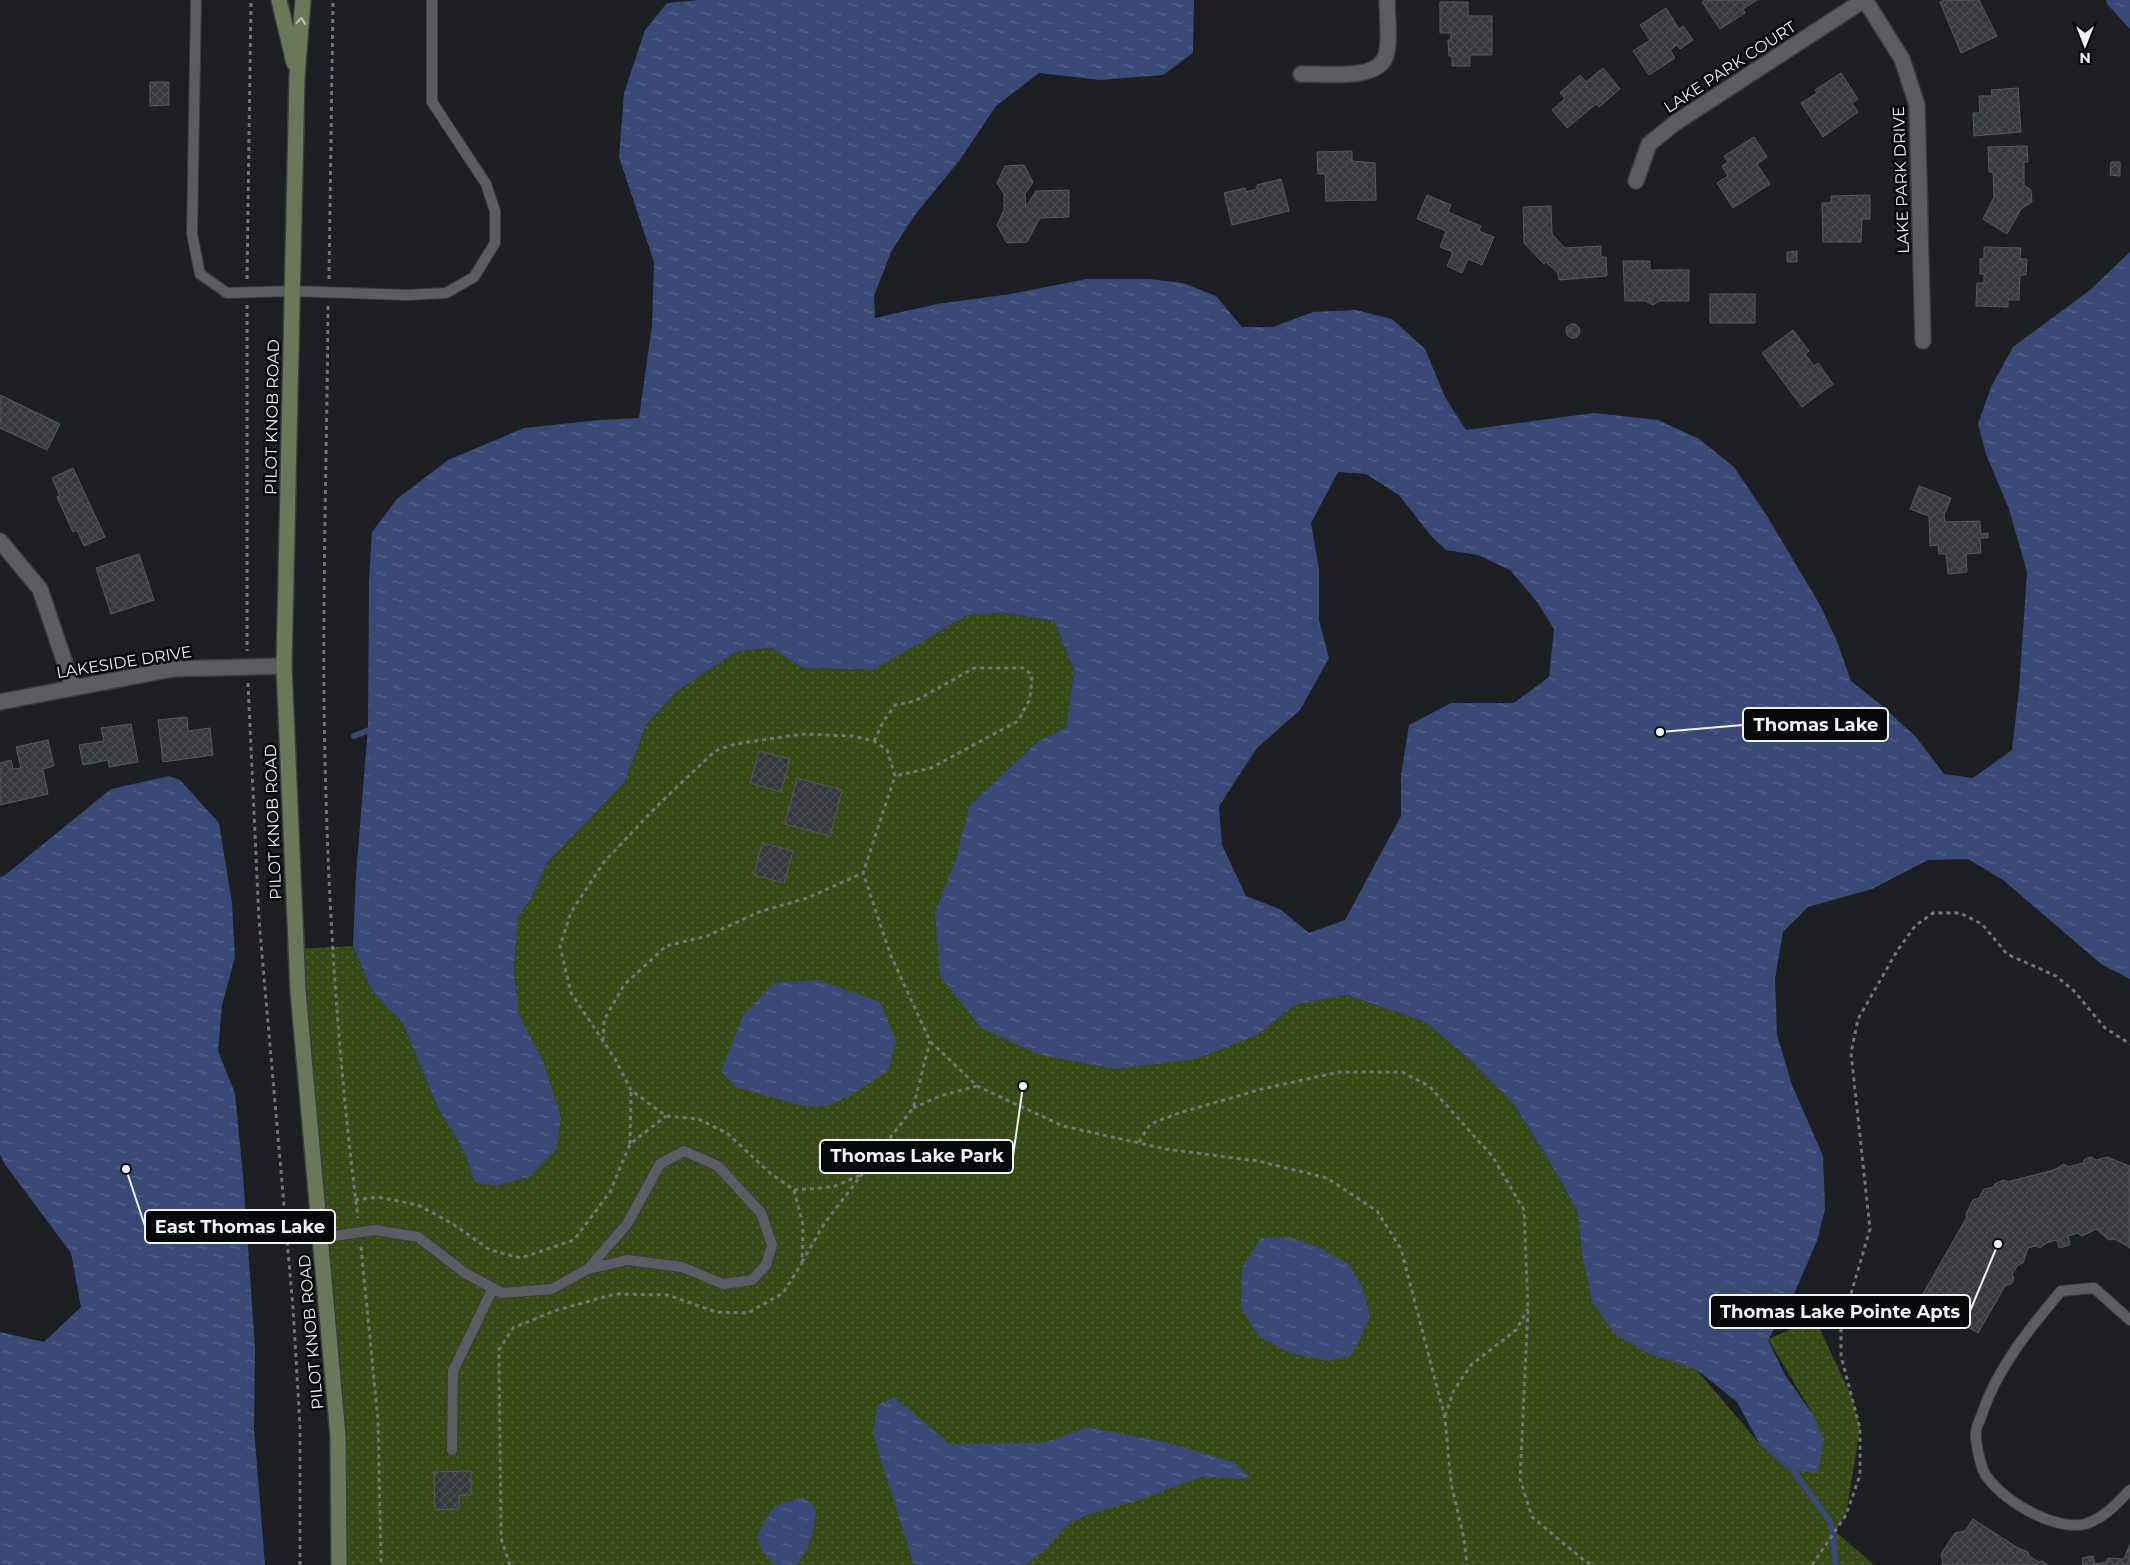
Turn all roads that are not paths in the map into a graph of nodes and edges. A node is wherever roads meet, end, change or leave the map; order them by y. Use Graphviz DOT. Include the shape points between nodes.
graph roads {
  1 [pos="196,0"];
  2 [pos="279,0"];
  3 [pos="303,0"];
  4 [pos="432,0"];
  5 [pos="1387,0"];
  6 [pos="1865,0"];
  7 [pos="1301,74"];
  8 [pos="297,77"];
  9 [pos="1636,181"];
  10 [pos="292,291"];
  11 [pos="1923,341"];
  12 [pos="0,541"];
  13 [pos="284,666"];
  14 [pos="73,687"];
  15 [pos="0,702"];
  16 [pos="320,1238"];
  17 [pos="588,1269"];
  18 [pos="493,1288"];
  19 [pos="2130,1320"];
  20 [pos="452,1450"];
  21 [pos="2130,1490"];
  22 [pos="338,1565"];
  1 -- 10 [label="lane" via="192,234 200,274 227,293"];
  2 -- 8 [label="main road, PILOT KNOB ROAD"];
  8 -- 3 [label="main road, PILOT KNOB ROAD, one-way"];
  4 -- 10 [label="lane" via="432,102 486,184 495,211 495,243 474,277 446,293 407,295"];
  5 -- 7 [label="street" via="1387,53 1380,67 1368,73"];
  6 -- 9 [label="street, LAKE PARK COURT" via="1669,128 1649,144"];
  6 -- 11 [label="street, LAKE PARK DRIVE" via="1902,59 1917,105"];
  8 -- 10 [label="main road, PILOT KNOB ROAD"];
  10 -- 13 [label="main road, PILOT KNOB ROAD"];
  12 -- 14 [label="street" via="40,589"];
  13 -- 14 [label="street, LAKESIDE DRIVE" via="173,669"];
  13 -- 16 [label="main road, PILOT KNOB ROAD" via="298,991"];
  14 -- 15 [label="street, LAKESIDE DRIVE"];
  16 -- 18 [label="lane" via="375,1230 418,1237 466,1273"];
  16 -- 22 [label="main road, PILOT KNOB ROAD" via="338,1436"];
  17 -- 17 [label="lane" via="626,1260 682,1267 723,1284 742,1282 752,1280 766,1264 772,1245 761,1213 718,1166 684,1151 660,1164 627,1224"];
  17 -- 18 [label="lane" via="552,1289 502,1293"];
  18 -- 20 [label="lane" via="454,1371"];
  19 -- 21 [label="lane" via="2094,1288 2061,1291 2030,1328 2005,1367 1987,1399 1976,1433 1984,1470 2000,1490 2025,1509 2056,1524 2085,1524 2110,1511"];
}
